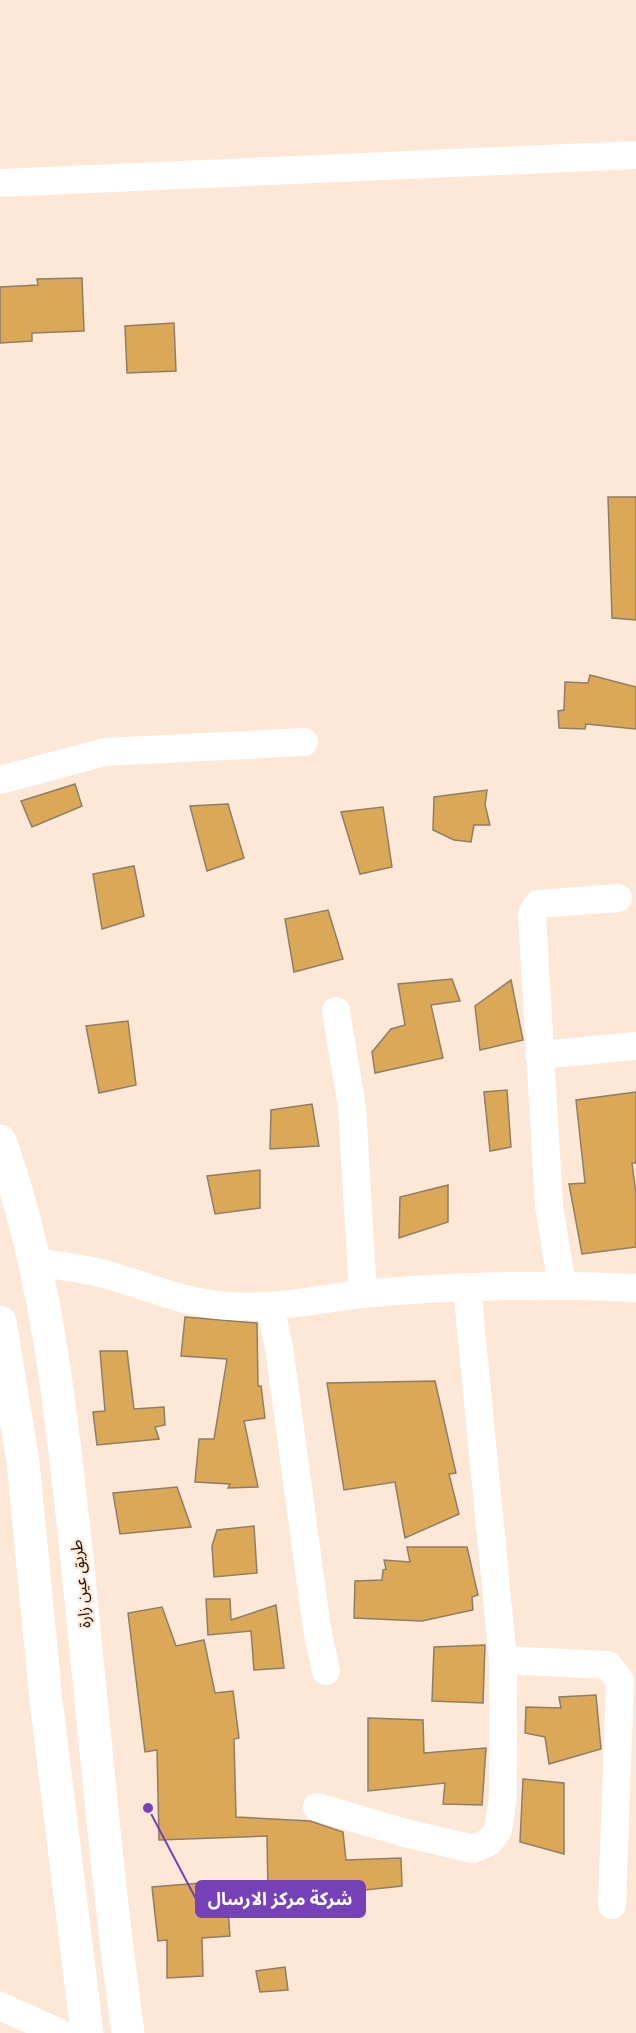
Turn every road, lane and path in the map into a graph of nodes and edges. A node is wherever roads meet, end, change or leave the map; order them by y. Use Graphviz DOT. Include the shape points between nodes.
graph roads {
  1 [pos="636,155"];
  2 [pos="0,183"];
  3 [pos="304,742"];
  4 [pos="0,780"];
  5 [pos="618,898"];
  6 [pos="336,1011"];
  7 [pos="636,1046"];
  8 [pos="539,1055"];
  9 [pos="0,1141"];
  10 [pos="36,1262"];
  11 [pos="562,1285"];
  12 [pos="467,1288"];
  13 [pos="636,1288"];
  14 [pos="363,1294"];
  15 [pos="270,1307"];
  16 [pos="0,1322"];
  17 [pos="503,1660"];
  18 [pos="326,1671"];
  19 [pos="317,1807"];
  20 [pos="612,1905"];
  21 [pos="0,2006"];
  22 [pos="60,2033"];
  23 [pos="87,2033"];
  24 [pos="128,2033"];
  1 -- 2 [label="street"];
  3 -- 4 [label="street" via="105,752"];
  5 -- 8 [label="street" via="538,904 534,908"];
  6 -- 14 [label="street" via="352,1107"];
  7 -- 8 [label="street"];
  8 -- 11 [label="street" via="549,1206"];
  9 -- 10 [label="main road, طريق عين زارة"];
  10 -- 15 [label="street" via="107,1274 198,1303"];
  10 -- 24 [label="main road, طريق عين زارة" via="68,1473"];
  11 -- 12 [label="street"];
  11 -- 13 [label="street"];
  12 -- 14 [label="street"];
  12 -- 17 [label="street"];
  14 -- 15 [label="street"];
  15 -- 18 [label="street"];
  16 -- 23 [label="main road" via="25,1473 46,1700"];
  17 -- 19 [label="street" via="503,1796 498,1830 489,1842 473,1849"];
  17 -- 20 [label="street" via="608,1665 620,1681"];
  21 -- 22 [label="street"];
}
